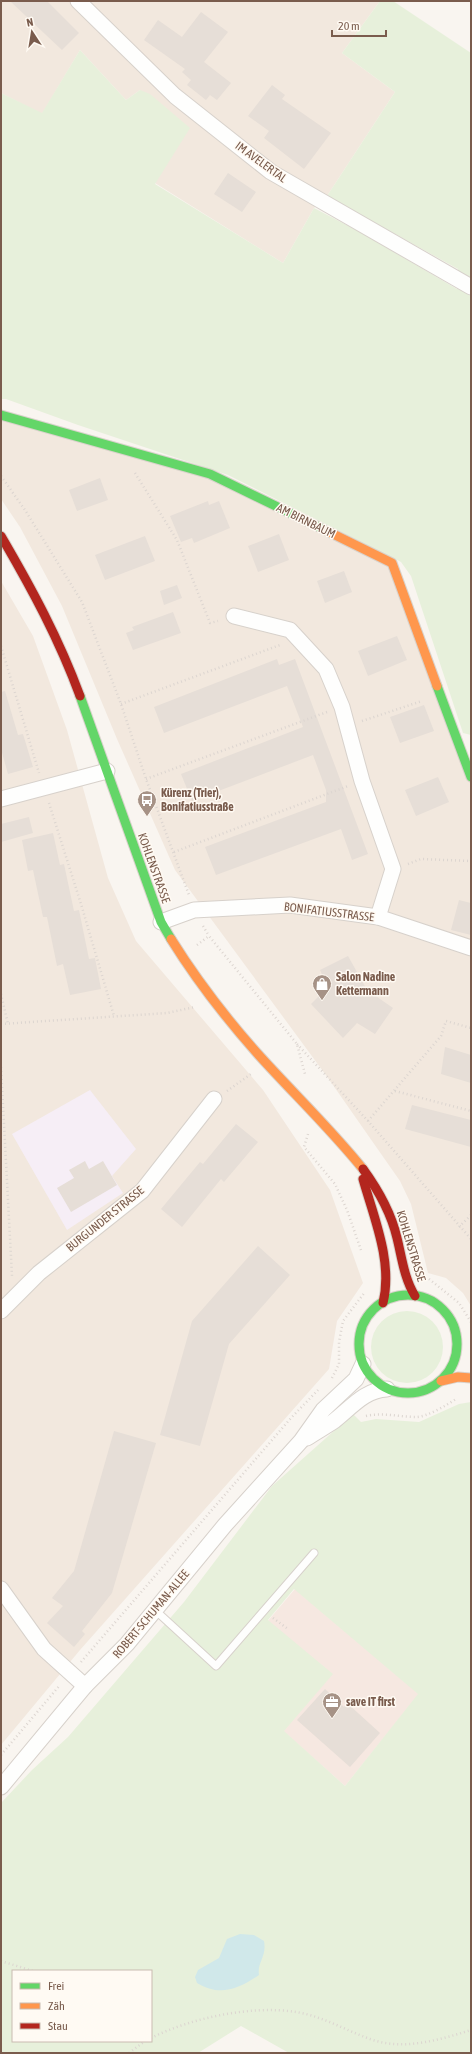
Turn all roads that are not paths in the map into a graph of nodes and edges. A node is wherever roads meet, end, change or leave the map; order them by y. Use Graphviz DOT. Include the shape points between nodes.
graph roads {
  1 [pos="78,1"];
  2 [pos="471,287"];
  3 [pos="1,415"];
  4 [pos="1,536"];
  5 [pos="234,616"];
  6 [pos="107,771"];
  7 [pos="471,777"];
  8 [pos="1,799"];
  9 [pos="378,917"];
  10 [pos="161,922"];
  11 [pos="471,948"];
  12 [pos="214,1099"];
  13 [pos="358,1163"];
  14 [pos="415,1296"];
  15 [pos="383,1303"];
  16 [pos="1,1311"];
  17 [pos="457,1342"];
  18 [pos="467,1354"];
  19 [pos="363,1364"];
  20 [pos="471,1378"];
  21 [pos="441,1381"];
  22 [pos="387,1389"];
  23 [pos="301,1441"];
  24 [pos="314,1553"];
  25 [pos="1,1589"];
  26 [pos="155,1610"];
  27 [pos="85,1686"];
  28 [pos="1,1787"];
  1 -- 2 [label="street, IM AVELERTAL" via="175,96 271,172"];
  3 -- 7 [label="main road, AM BIRNBAUM" via="210,474 392,563"];
  4 -- 6 [label="main road, KOHLENSTRASSE" via="36,594 65,655"];
  5 -- 9 [label="street" via="290,630 326,670 342,707 362,781 393,869"];
  6 -- 8 [label="street"];
  6 -- 10 [label="main road, KOHLENSTRASSE"];
  9 -- 10 [label="street, BONIFATIUSSTRASSE" via="290,905 194,910"];
  9 -- 11 [label="street, BONIFATIUSSTRASSE"];
  10 -- 13 [label="main road, KOHLENSTRASSE" via="182,957 256,1052 314,1112"];
  12 -- 16 [label="street, BURGUNDER STRASSE" via="142,1191 39,1273"];
  13 -- 14 [label="main road, KOHLENSTRASSE" via="384,1201 395,1230 405,1276"];
  13 -- 15 [label="main road, KOHLENSTRASSE" via="386,1273 387,1286"];
  14 -- 15 [label="main road, KOHLENSTRASSE" via="401,1296"];
  14 -- 17 [label="main road, KOHLENSTRASSE" via="429,1300 444,1311 454,1328"];
  15 -- 19 [label="main road, KOHLENSTRASSE" via="372,1311 362,1327 359,1346"];
  17 -- 18 [label="main road, KOHLENSTRASSE"];
  17 -- 21 [label="main road, KOHLENSTRASSE" via="454,1363"];
  19 -- 22 [label="main road, KOHLENSTRASSE" via="373,1378"];
  19 -- 23 [label="street, ROBERT-SCHUMAN-ALLEE" via="356,1379 323,1410"];
  20 -- 21 [label="main road, KOHLENSTRASSE" via="458,1377"];
  21 -- 22 [label="main road, KOHLENSTRASSE" via="429,1389 415,1393"];
  22 -- 23 [label="street, ROBERT-SCHUMAN-ALLEE" via="371,1392"];
  23 -- 26 [label="street, ROBERT-SCHUMAN-ALLEE" via="230,1519"];
  24 -- 26 [label="lane" via="216,1666"];
  25 -- 27 [label="street" via="44,1649"];
  26 -- 27 [label="street, ROBERT-SCHUMAN-ALLEE" via="127,1644"];
  27 -- 28 [label="street, ROBERT-SCHUMAN-ALLEE"];
}
